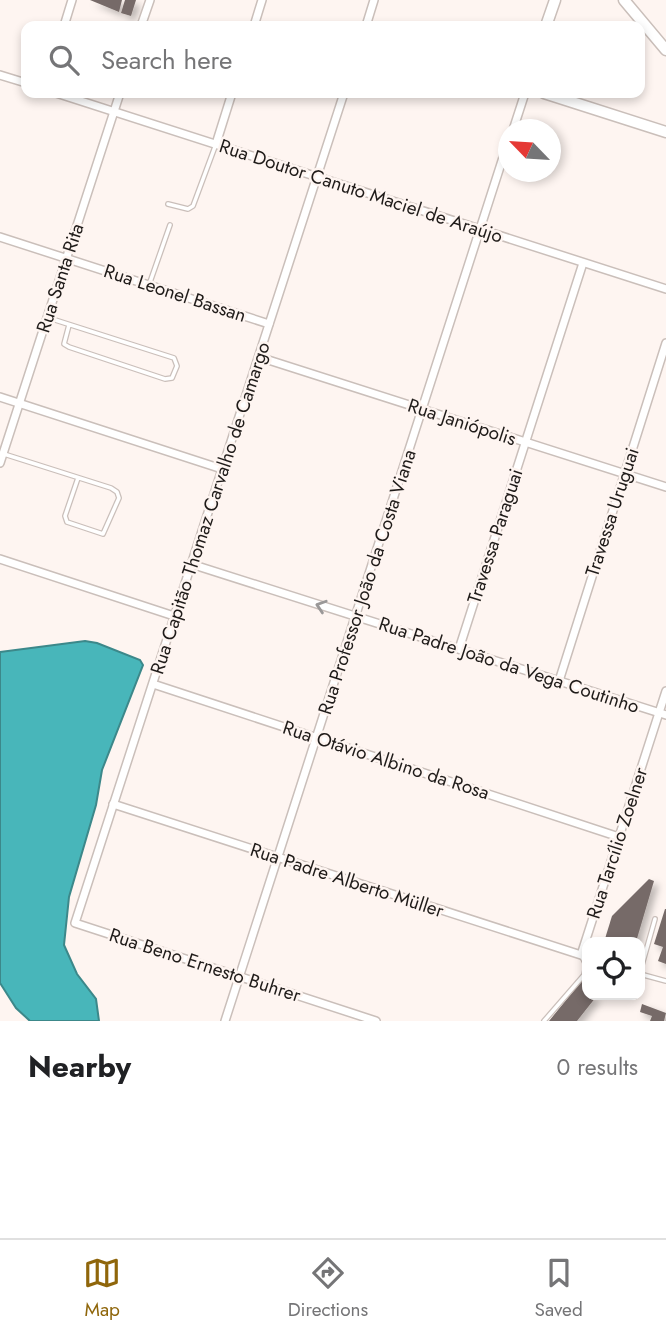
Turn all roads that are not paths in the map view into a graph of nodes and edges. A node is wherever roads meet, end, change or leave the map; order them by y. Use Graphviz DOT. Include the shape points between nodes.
graph roads {
  1 [pos="72,0"];
  2 [pos="150,0"];
  3 [pos="262,0"];
  4 [pos="374,0"];
  5 [pos="555,0"];
  6 [pos="624,0"];
  7 [pos="66,21"];
  8 [pos="143,21"];
  9 [pos="256,21"];
  10 [pos="368,21"];
  11 [pos="548,21"];
  12 [pos="642,21"];
  13 [pos="645,25"];
  14 [pos="666,50"];
  15 [pos="0,75"];
  16 [pos="21,81"];
  17 [pos="71,98"];
  18 [pos="118,98"];
  19 [pos="230,98"];
  20 [pos="342,98"];
  21 [pos="523,98"];
  22 [pos="560,98"];
  23 [pos="114,112"];
  24 [pos="516,119"];
  25 [pos="666,132"];
  26 [pos="216,144"];
  27 [pos="498,175"];
  28 [pos="317,177"];
  29 [pos="169,204"];
  30 [pos="170,225"];
  31 [pos="480,230"];
  32 [pos="0,237"];
  33 [pos="66,258"];
  34 [pos="583,262"];
  35 [pos="149,285"];
  36 [pos="666,289"];
  37 [pos="47,317"];
  38 [pos="269,324"];
  39 [pos="69,325"];
  40 [pos="666,344"];
  41 [pos="259,357"];
  42 [pos="0,397"];
  43 [pos="20,403"];
  44 [pos="422,409"];
  45 [pos="525,442"];
  46 [pos="3,454"];
  47 [pos="0,463"];
  48 [pos="222,469"];
  49 [pos="625,474"];
  50 [pos="78,478"];
  51 [pos="666,487"];
  52 [pos="0,559"];
  53 [pos="191,564"];
  54 [pos="174,616"];
  55 [pos="355,617"];
  56 [pos="459,649"];
  57 [pos="559,681"];
  58 [pos="153,684"];
  59 [pos="666,691"];
  60 [pos="662,714"];
  61 [pos="316,737"];
  62 [pos="113,804"];
  63 [pos="619,837"];
  64 [pos="277,857"];
  65 [pos="655,919"];
  66 [pos="75,923"];
  67 [pos="590,937"];
  68 [pos="582,955"];
  69 [pos="645,955"];
  70 [pos="645,975"];
  71 [pos="239,976"];
  72 [pos="582,977"];
  73 [pos="666,981"];
  74 [pos="225,1021"];
  75 [pos="376,1021"];
  76 [pos="544,1021"];
  1 -- 7 [label="street"];
  2 -- 8 [label="street"];
  3 -- 9 [label="street"];
  4 -- 10 [label="street"];
  5 -- 11 [label="street"];
  6 -- 12 [label="street"];
  13 -- 14 [label="street"];
  15 -- 16 [label="street"];
  17 -- 23 [label="street, Rua Doutor Canuto Maciel de Araújo"];
  18 -- 23 [label="street, Rua Santa Rita"];
  19 -- 26 [label="street"];
  20 -- 28 [label="street, Rua Capitão Thomaz Carvalho de Camargo"];
  21 -- 24 [label="street"];
  22 -- 25 [label="street"];
  23 -- 26 [label="street, Rua Doutor Canuto Maciel de Araújo"];
  23 -- 33 [label="street, Rua Santa Rita"];
  26 -- 28 [label="street, Rua Doutor Canuto Maciel de Araújo"];
  26 -- 29 [label="lane" via="194,206"];
  27 -- 31 [label="street, Rua Professor João da Costa Viana"];
  28 -- 31 [label="street, Rua Doutor Canuto Maciel de Araújo"];
  28 -- 38 [label="street, Rua Capitão Thomaz Carvalho de Camargo"];
  30 -- 35 [label="lane"];
  31 -- 34 [label="street, Rua Doutor Canuto Maciel de Araújo"];
  31 -- 44 [label="street, Rua Professor João da Costa Viana"];
  32 -- 33 [label="street, Rua Leonel Bassan"];
  33 -- 35 [label="street, Rua Leonel Bassan"];
  33 -- 37 [label="street, Rua Santa Rita"];
  34 -- 36 [label="street, Rua Doutor Canuto Maciel de Araújo"];
  34 -- 45 [label="street, Travessa Paraguai"];
  35 -- 38 [label="street, Rua Leonel Bassan"];
  37 -- 39 [label="lane"];
  37 -- 43 [label="street, Rua Santa Rita"];
  38 -- 41 [label="street, Rua Capitão Thomaz Carvalho de Camargo"];
  39 -- 39 [label="lane" via="65,346 172,378 177,366 174,358"];
  40 -- 49 [label="street, Travessa Uruguai"];
  41 -- 44 [label="street, Rua Janiópolis"];
  41 -- 48 [label="street, Rua Capitão Thomaz Carvalho de Camargo"];
  42 -- 43 [label="street"];
  43 -- 46 [label="street, Rua Santa Rita"];
  43 -- 48 [label="street"];
  44 -- 45 [label="street, Rua Janiópolis"];
  44 -- 55 [label="street, Rua Professor João da Costa Viana"];
  45 -- 49 [label="street, Rua Janiópolis"];
  45 -- 56 [label="street, Travessa Paraguai"];
  46 -- 47 [label="street, Rua Santa Rita"];
  46 -- 50 [label="lane"];
  48 -- 53 [label="street, Rua Capitão Thomaz Carvalho de Camargo"];
  49 -- 51 [label="street, Rua Janiópolis"];
  49 -- 57 [label="street, Travessa Uruguai"];
  50 -- 50 [label="lane" via="117,492 119,498 103,534 67,522"];
  52 -- 54 [label="street"];
  53 -- 54 [label="street, Rua Capitão Thomaz Carvalho de Camargo"];
  55 -- 53 [label="street, Rua Padre João da Vega Coutinho, one-way"];
  54 -- 58 [label="street, Rua Capitão Thomaz Carvalho de Camargo"];
  55 -- 56 [label="street, Rua Padre João da Vega Coutinho"];
  55 -- 61 [label="street, Rua Professor João da Costa Viana"];
  56 -- 57 [label="street, Rua Padre João da Vega Coutinho"];
  57 -- 60 [label="street, Rua Padre João da Vega Coutinho"];
  58 -- 61 [label="street, Rua Otávio Albino da Rosa"];
  58 -- 62 [label="street, Rua Capitão Thomaz Carvalho de Camargo"];
  59 -- 60 [label="street, Rua Tarcílio Zoelner"];
  60 -- 63 [label="street, Rua Tarcílio Zoelner"];
  61 -- 63 [label="street, Rua Otávio Albino da Rosa"];
  61 -- 64 [label="street, Rua Professor João da Costa Viana"];
  62 -- 64 [label="street, Rua Padre Alberto Müller"];
  62 -- 66 [label="street, Rua Capitão Thomaz Carvalho de Camargo"];
  63 -- 67 [label="street, Rua Tarcílio Zoelner"];
  64 -- 68 [label="street, Rua Padre Alberto Müller"];
  64 -- 71 [label="street, Rua Professor João da Costa Viana"];
  65 -- 69 [label="lane"];
  66 -- 71 [label="street, Rua Beno Ernesto Buhrer"];
  70 -- 73 [label="lane"];
  71 -- 74 [label="street, Rua Professor João da Costa Viana"];
  71 -- 75 [label="street, Rua Beno Ernesto Buhrer"];
  72 -- 76 [label="lane"];
}
